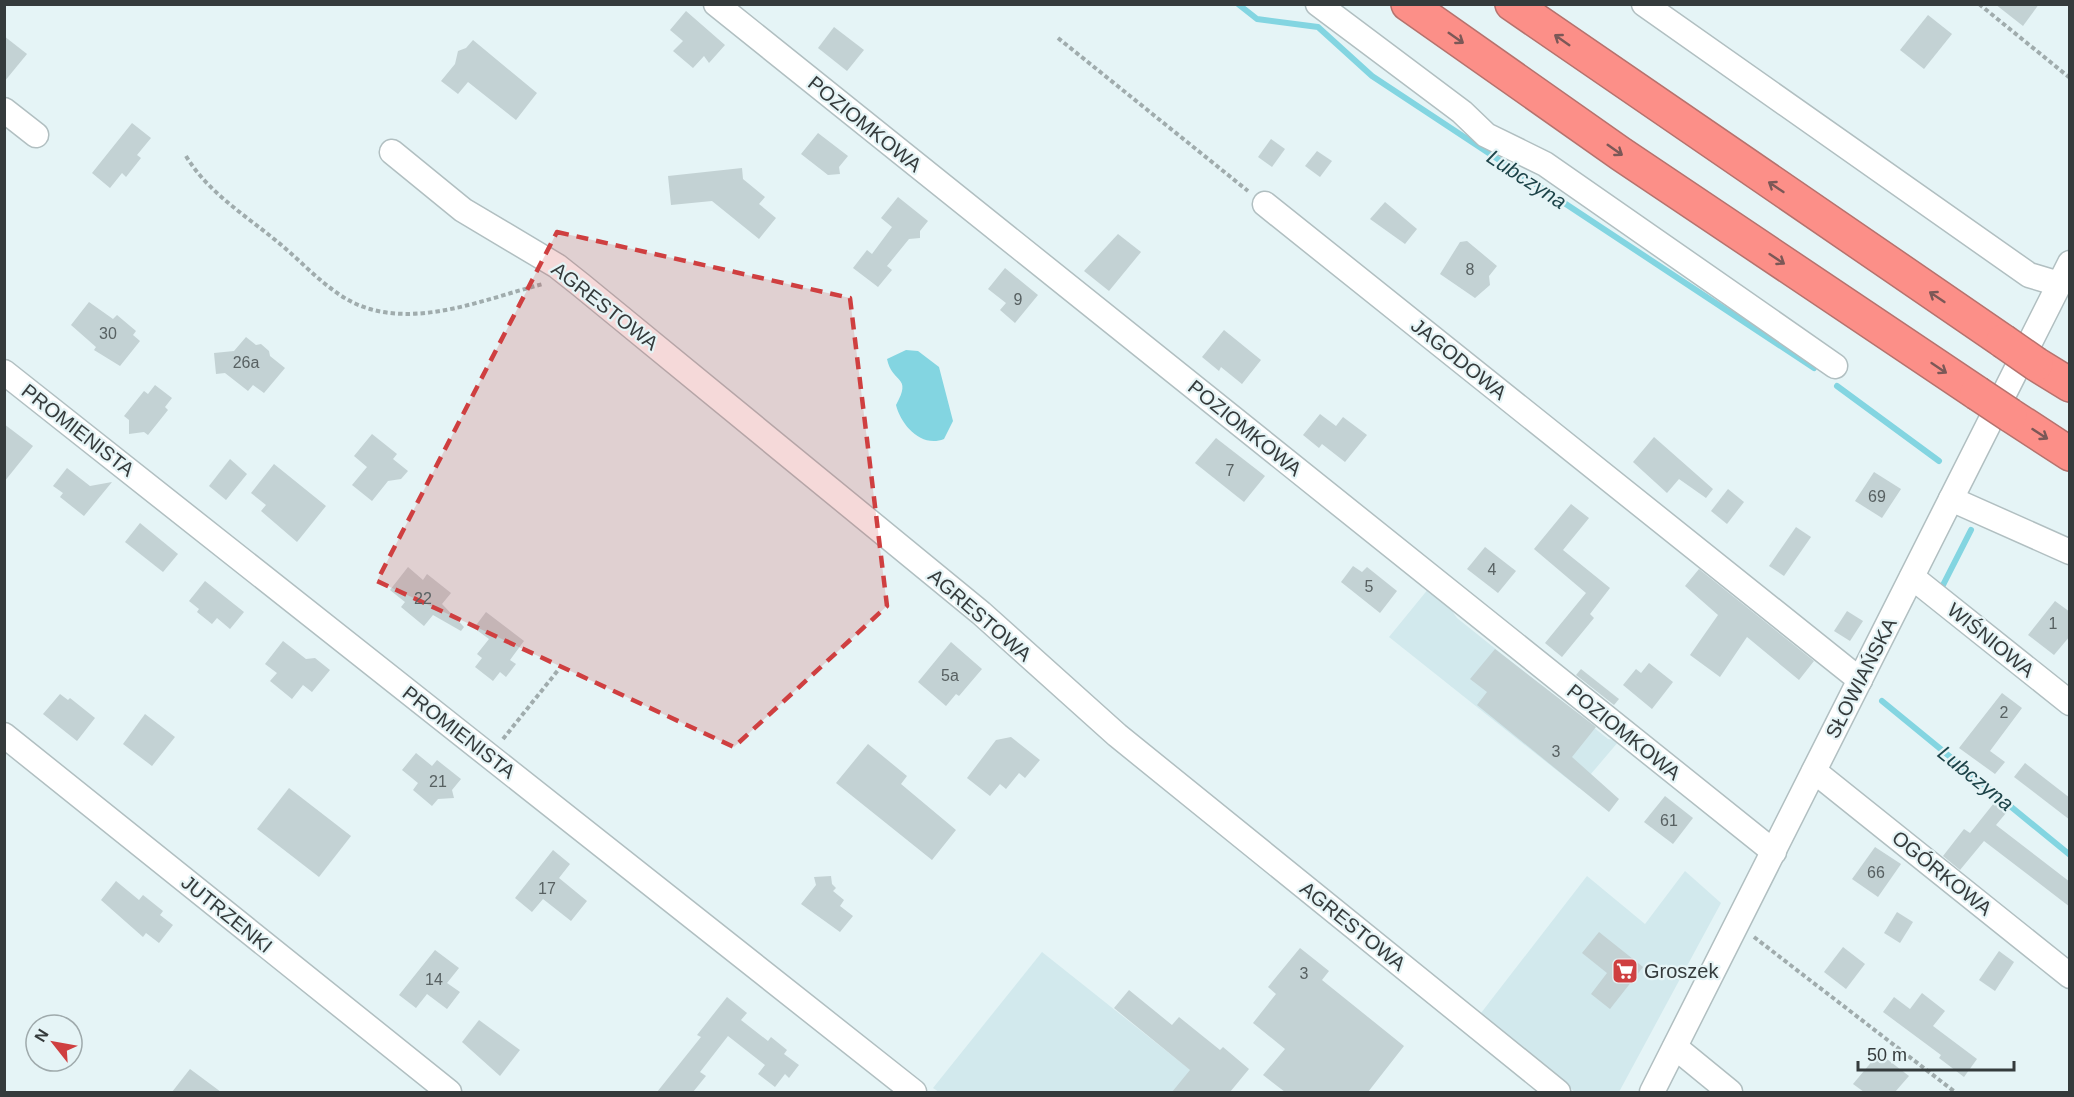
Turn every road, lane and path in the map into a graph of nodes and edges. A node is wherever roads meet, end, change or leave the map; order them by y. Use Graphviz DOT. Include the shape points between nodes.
graph roads {
  1 [pos="716,4"];
  2 [pos="1318,4"];
  3 [pos="1408,4"];
  4 [pos="1512,4"];
  5 [pos="1644,4"];
  6 [pos="1979,4"];
  7 [pos="1058,38"];
  8 [pos="2070,78"];
  9 [pos="4,110"];
  10 [pos="36,135"];
  11 [pos="392,152"];
  12 [pos="186,156"];
  13 [pos="1265,204"];
  14 [pos="2065,276"];
  15 [pos="581,285"];
  16 [pos="1835,366"];
  17 [pos="4,372"];
  18 [pos="2070,385"];
  19 [pos="2070,454"];
  20 [pos="1951,499"];
  21 [pos="2070,552"];
  22 [pos="1912,577"];
  23 [pos="559,669"];
  24 [pos="1860,680"];
  25 [pos="2070,703"];
  26 [pos="4,735"];
  27 [pos="490,756"];
  28 [pos="1814,771"];
  29 [pos="1774,852"];
  30 [pos="1737,924"];
  31 [pos="2070,976"];
  32 [pos="1675,1047"];
  33 [pos="449,1092"];
  34 [pos="914,1092"];
  35 [pos="1558,1092"];
  36 [pos="1652,1092"];
  37 [pos="1730,1092"];
  38 [pos="1955,1092"];
  1 -- 29 [label="street, POZIOMKOWA"];
  2 -- 16 [label="street" via="1462,112 1486,135 1545,164"];
  3 -- 19 [label="highway, one-way, bridge" via="1621,154"];
  18 -- 4 [label="highway, one-way, bridge"];
  5 -- 14 [label="street" via="2029,275"];
  6 -- 8 [label="path"];
  7 -- 13 [label="path"];
  9 -- 10 [label="street"];
  11 -- 15 [label="street, AGRESTOWA" via="463,210 557,266"];
  12 -- 15 [label="path" via="199,178 284,246 317,278 342,297 370,309 423,313 546,283"];
  13 -- 24 [label="street, JAGODOWA"];
  14 -- 20 [label="street, SŁOWIAŃSKA"];
  15 -- 35 [label="street, AGRESTOWA" via="981,613 1117,735"];
  17 -- 27 [label="street, PROMIENISTA"];
  20 -- 21 [label="street"];
  20 -- 22 [label="street, SŁOWIAŃSKA"];
  22 -- 24 [label="street, SŁOWIAŃSKA"];
  22 -- 25 [label="street, WIŚNIOWA"];
  23 -- 27 [label="path"];
  24 -- 28 [label="street, SŁOWIAŃSKA"];
  26 -- 33 [label="street, JUTRZENKI"];
  27 -- 34 [label="street, PROMIENISTA"];
  28 -- 29 [label="street, SŁOWIAŃSKA"];
  28 -- 31 [label="street, OGÓRKOWA"];
  29 -- 30 [label="street, SŁOWIAŃSKA"];
  30 -- 32 [label="street, SŁOWIAŃSKA"];
  30 -- 38 [label="path"];
  32 -- 36 [label="street, SŁOWIAŃSKA"];
  32 -- 37 [label="street"];
}
